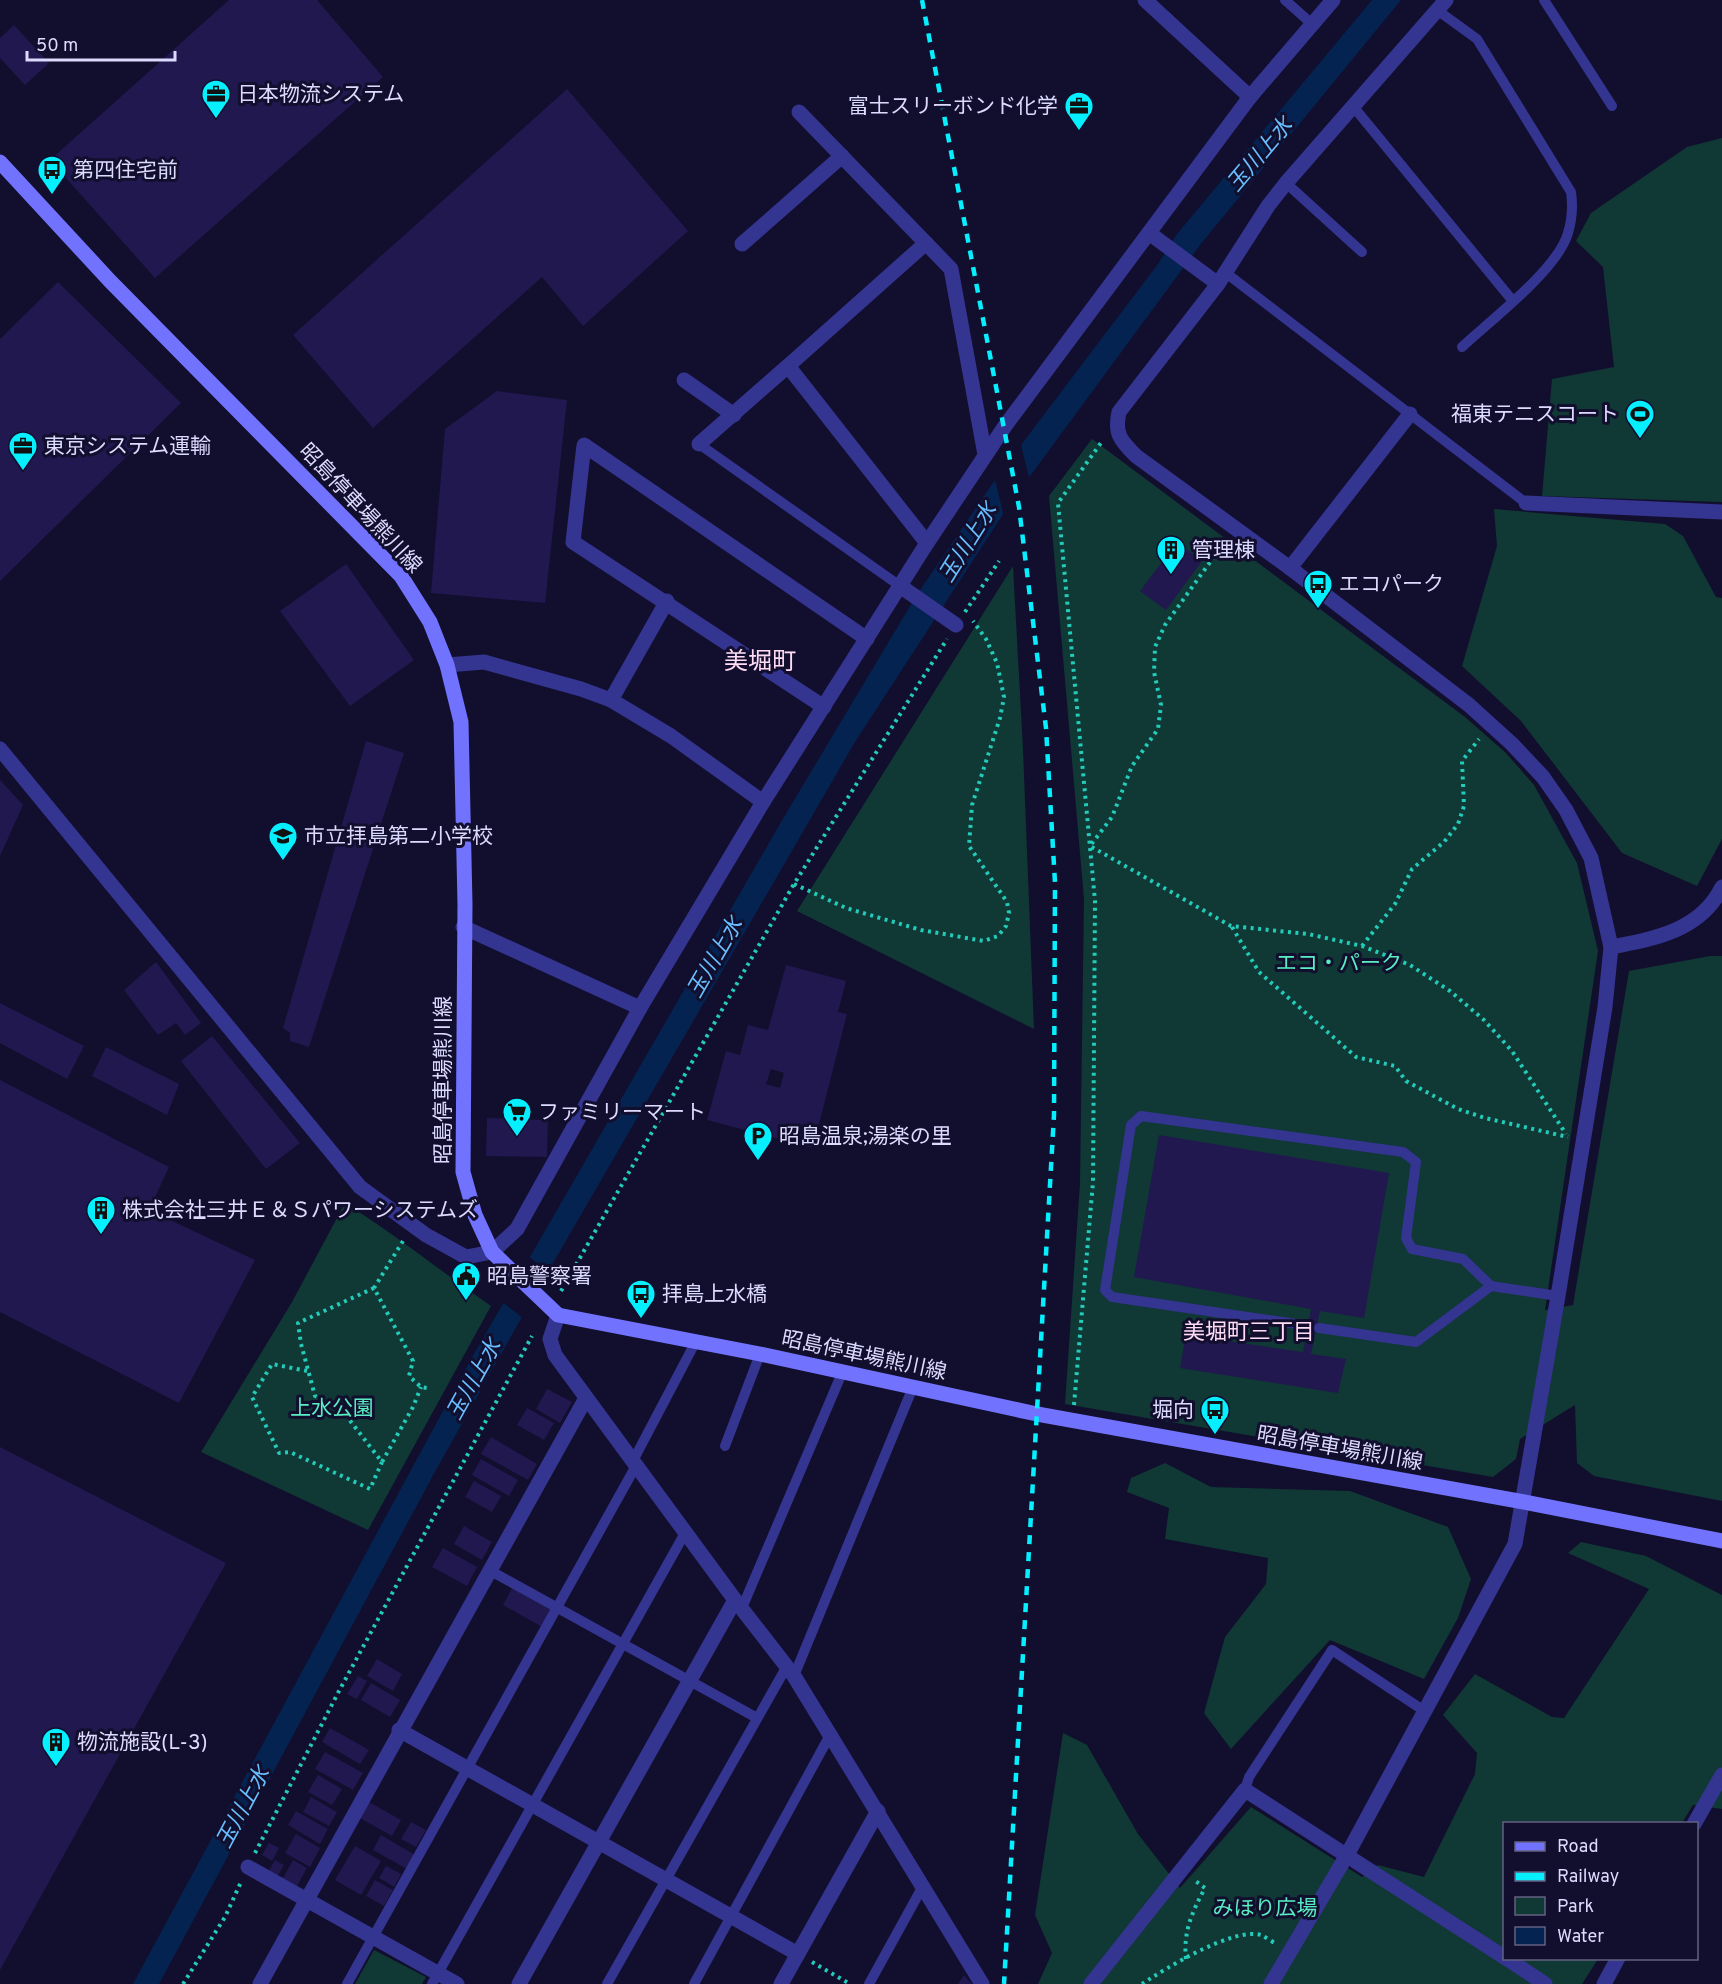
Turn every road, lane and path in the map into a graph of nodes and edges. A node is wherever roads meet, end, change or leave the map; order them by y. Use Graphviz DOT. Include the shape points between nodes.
graph roads {
  1 [pos="1145,0"];
  2 [pos="1285,0"];
  3 [pos="1333,0"];
  4 [pos="1544,0"];
  5 [pos="1441,5"];
  6 [pos="1312,24"];
  7 [pos="1250,97"];
  8 [pos="1352,105"];
  9 [pos="1612,106"];
  10 [pos="799,112"];
  11 [pos="842,156"];
  12 [pos="0,162"];
  13 [pos="1286,183"];
  14 [pos="1149,233"];
  15 [pos="926,243"];
  16 [pos="742,244"];
  17 [pos="1362,252"];
  18 [pos="1217,278"];
  19 [pos="1512,300"];
  20 [pos="1462,347"];
  21 [pos="788,366"];
  22 [pos="684,380"];
  23 [pos="1410,414"];
  24 [pos="734,415"];
  25 [pos="1116,426"];
  26 [pos="699,444"];
  27 [pos="985,455"];
  28 [pos="1526,503"];
  29 [pos="1722,512"];
  30 [pos="927,543"];
  31 [pos="1223,544"];
  32 [pos="999,561"];
  33 [pos="1290,568"];
  34 [pos="900,586"];
  35 [pos="667,601"];
  36 [pos="965,612"];
  37 [pos="956,625"];
  38 [pos="867,639"];
  39 [pos="447,665"];
  40 [pos="611,700"];
  41 [pos="824,707"];
  42 [pos="1479,739"];
  43 [pos="0,749"];
  44 [pos="763,802"];
  45 [pos="1090,846"];
  46 [pos="794,884"];
  47 [pos="1722,887"];
  48 [pos="463,927"];
  49 [pos="1231,927"];
  50 [pos="1362,946"];
  51 [pos="1611,947"];
  52 [pos="640,1008"];
  53 [pos="403,1241"];
  54 [pos="492,1252"];
  55 [pos="1491,1286"];
  56 [pos="374,1288"];
  57 [pos="561,1291"];
  58 [pos="1558,1296"];
  59 [pos="558,1315"];
  60 [pos="1304,1325"];
  61 [pos="537,1328"];
  62 [pos="1319,1328"];
  63 [pos="695,1342"];
  64 [pos="760,1354"];
  65 [pos="308,1371"];
  66 [pos="843,1373"];
  67 [pos="421,1387"];
  68 [pos="912,1387"];
  69 [pos="427,1388"];
  70 [pos="586,1398"];
  71 [pos="1073,1421"];
  72 [pos="725,1446"];
  73 [pos="382,1462"];
  74 [pos="635,1462"];
  75 [pos="1524,1502"];
  76 [pos="685,1533"];
  77 [pos="1722,1541"];
  78 [pos="489,1570"];
  79 [pos="738,1604"];
  80 [pos="558,1606"];
  81 [pos="624,1643"];
  82 [pos="791,1671"];
  83 [pos="690,1680"];
  84 [pos="1426,1712"];
  85 [pos="757,1718"];
  86 [pos="399,1730"];
  87 [pos="831,1735"];
  88 [pos="468,1768"];
  89 [pos="1722,1775"];
  90 [pos="1245,1790"];
  91 [pos="532,1804"];
  92 [pos="878,1811"];
  93 [pos="1695,1822"];
  94 [pos="599,1842"];
  95 [pos="1347,1855"];
  96 [pos="248,1868"];
  97 [pos="1190,1877"];
  98 [pos="666,1880"];
  99 [pos="923,1886"];
  100 [pos="306,1900"];
  101 [pos="731,1916"];
  102 [pos="373,1937"];
  103 [pos="1289,1951"];
  104 [pos="798,1954"];
  105 [pos="1503,1957"];
  106 [pos="1186,1959"];
  107 [pos="1508,1960"];
  108 [pos="1617,1960"];
  109 [pos="435,1979"];
  110 [pos="1149,1980"];
  111 [pos="183,1984"];
  112 [pos="260,1984"];
  113 [pos="347,1984"];
  114 [pos="457,1984"];
  115 [pos="519,1984"];
  116 [pos="607,1984"];
  117 [pos="694,1984"];
  118 [pos="781,1984"];
  119 [pos="850,1984"];
  120 [pos="869,1984"];
  121 [pos="982,1984"];
  122 [pos="1091,1984"];
  123 [pos="1142,1984"];
  124 [pos="1153,1984"];
  125 [pos="1271,1984"];
  126 [pos="1545,1984"];
  127 [pos="1604,1984"];
  1 -- 7 [label="street"];
  2 -- 6 [label="lane"];
  3 -- 6 [label="street"];
  4 -- 9 [label="lane"];
  5 -- 8 [label="street"];
  5 -- 19 [label="lane" via="1478,39 1571,192 1573,207 1568,235 1553,261"];
  6 -- 7 [label="street"];
  7 -- 14 [label="street"];
  8 -- 13 [label="street"];
  8 -- 19 [label="lane"];
  10 -- 11 [label="street"];
  11 -- 15 [label="street"];
  11 -- 16 [label="street"];
  12 -- 39 [label="main road, 昭島停車場熊川線" via="110,281 401,576 430,622"];
  13 -- 17 [label="lane"];
  13 -- 18 [label="street"];
  14 -- 18 [label="street"];
  14 -- 27 [label="street"];
  15 -- 21 [label="street"];
  15 -- 27 [label="street" via="951,269"];
  18 -- 23 [label="lane"];
  18 -- 25 [label="street" via="1119,412"];
  19 -- 20 [label="lane"];
  21 -- 24 [label="street"];
  21 -- 30 [label="street"];
  22 -- 24 [label="street"];
  23 -- 28 [label="lane"];
  23 -- 33 [label="street"];
  24 -- 26 [label="street"];
  25 -- 33 [label="street" via="1119,440 1136,456"];
  25 -- 45 [label="path" via="1058,503"];
  26 -- 34 [label="lane"];
  27 -- 30 [label="street"];
  28 -- 29 [label="street"];
  30 -- 34 [label="street"];
  31 -- 45 [label="path" via="1165,625 1155,647 1154,672 1161,705 1158,729 1131,766 1112,817"];
  32 -- 36 [label="path"];
  33 -- 51 [label="street" via="1469,705 1543,777 1591,858"];
  34 -- 37 [label="street"];
  34 -- 38 [label="street"];
  35 -- 38 [label="street" via="573,542 584,445"];
  35 -- 40 [label="street"];
  35 -- 41 [label="street"];
  36 -- 37 [label="path"];
  36 -- 46 [label="path" via="990,647 1004,697 972,806 969,846 1006,902 1006,926 998,936 984,941 921,930 846,908"];
  37 -- 46 [label="path"];
  38 -- 41 [label="street"];
  39 -- 40 [label="street" via="484,662"];
  39 -- 48 [label="main road, 昭島停車場熊川線" via="461,722"];
  40 -- 44 [label="street"];
  41 -- 44 [label="street"];
  42 -- 50 [label="path" via="1462,761 1464,806 1458,824 1444,842 1412,869 1395,904"];
  43 -- 54 [label="street" via="360,1187 426,1236 466,1257"];
  44 -- 52 [label="street"];
  45 -- 49 [label="path"];
  45 -- 71 [label="path" via="1095,900 1093,1182"];
  46 -- 57 [label="path"];
  47 -- 51 [label="street" via="1714,904 1684,927"];
  48 -- 52 [label="street"];
  48 -- 54 [label="main road, 昭島停車場熊川線" via="463,1172 475,1215"];
  49 -- 50 [label="path" via="1308,934"];
  49 -- 50 [label="path" via="1259,972 1356,1057 1395,1066 1406,1080 1458,1110 1568,1137 1512,1051 1484,1020 1410,965"];
  51 -- 58 [label="street"];
  52 -- 54 [label="street" via="518,1229"];
  53 -- 56 [label="path"];
  54 -- 59 [label="main road, 昭島停車場熊川線"];
  55 -- 58 [label="lane"];
  55 -- 60 [label="lane" via="1463,1259 1412,1249 1406,1238 1416,1162 1403,1152 1141,1116 1131,1125 1105,1290 1112,1297"];
  55 -- 62 [label="lane" via="1416,1342"];
  56 -- 65 [label="path" via="298,1323"];
  56 -- 67 [label="path" via="413,1361 409,1376"];
  58 -- 75 [label="street"];
  59 -- 63 [label="main road, 昭島停車場熊川線"];
  59 -- 70 [label="street" via="550,1339 555,1355"];
  61 -- 96 [label="path" via="344,1681"];
  63 -- 64 [label="main road, 昭島停車場熊川線"];
  63 -- 74 [label="lane"];
  64 -- 66 [label="main road, 昭島停車場熊川線"];
  64 -- 72 [label="lane"];
  65 -- 73 [label="path" via="315,1396 341,1409"];
  65 -- 73 [label="path" via="272,1364 252,1397 279,1453 290,1452 369,1489"];
  66 -- 68 [label="main road, 昭島停車場熊川線"];
  66 -- 79 [label="lane"];
  67 -- 69 [label="path"];
  67 -- 73 [label="path"];
  68 -- 71 [label="main road, 昭島停車場熊川線"];
  68 -- 82 [label="lane"];
  70 -- 74 [label="street"];
  70 -- 78 [label="street"];
  71 -- 75 [label="main road, 昭島停車場熊川線"];
  74 -- 76 [label="street"];
  74 -- 80 [label="lane"];
  75 -- 77 [label="main road, 昭島停車場熊川線"];
  75 -- 84 [label="street" via="1515,1544"];
  76 -- 79 [label="street"];
  76 -- 81 [label="lane"];
  78 -- 80 [label="lane"];
  78 -- 86 [label="street"];
  79 -- 82 [label="street"];
  79 -- 83 [label="street"];
  80 -- 81 [label="lane"];
  80 -- 88 [label="lane"];
  81 -- 83 [label="lane"];
  81 -- 91 [label="lane"];
  82 -- 85 [label="lane"];
  82 -- 87 [label="street"];
  83 -- 85 [label="lane"];
  83 -- 94 [label="street"];
  84 -- 90 [label="lane" via="1332,1650 1249,1777"];
  84 -- 95 [label="street"];
  85 -- 98 [label="lane"];
  86 -- 88 [label="street"];
  86 -- 100 [label="street"];
  87 -- 92 [label="street"];
  87 -- 101 [label="lane"];
  88 -- 91 [label="street"];
  88 -- 102 [label="lane"];
  89 -- 93 [label="street"];
  90 -- 95 [label="street"];
  90 -- 122 [label="street"];
  91 -- 94 [label="street"];
  91 -- 109 [label="lane"];
  92 -- 99 [label="street"];
  92 -- 104 [label="street"];
  94 -- 98 [label="street"];
  94 -- 115 [label="street"];
  95 -- 103 [label="street"];
  95 -- 105 [label="street"];
  96 -- 100 [label="street"];
  96 -- 111 [label="path" via="225,1917"];
  97 -- 106 [label="path" via="1205,1888 1184,1941"];
  98 -- 101 [label="street"];
  98 -- 116 [label="lane"];
  99 -- 120 [label="lane"];
  99 -- 121 [label="street"];
  100 -- 102 [label="street"];
  100 -- 112 [label="street"];
  101 -- 104 [label="street"];
  101 -- 117 [label="lane"];
  102 -- 109 [label="street"];
  102 -- 113 [label="lane"];
  103 -- 106 [label="path" via="1261,1935 1238,1935"];
  103 -- 125 [label="street"];
  104 -- 118 [label="street"];
  104 -- 119 [label="path"];
  106 -- 110 [label="path"];
  107 -- 126 [label="street"];
  108 -- 127 [label="street"];
  109 -- 114 [label="street"];
  110 -- 123 [label="path"];
  110 -- 124 [label="path"];
}
